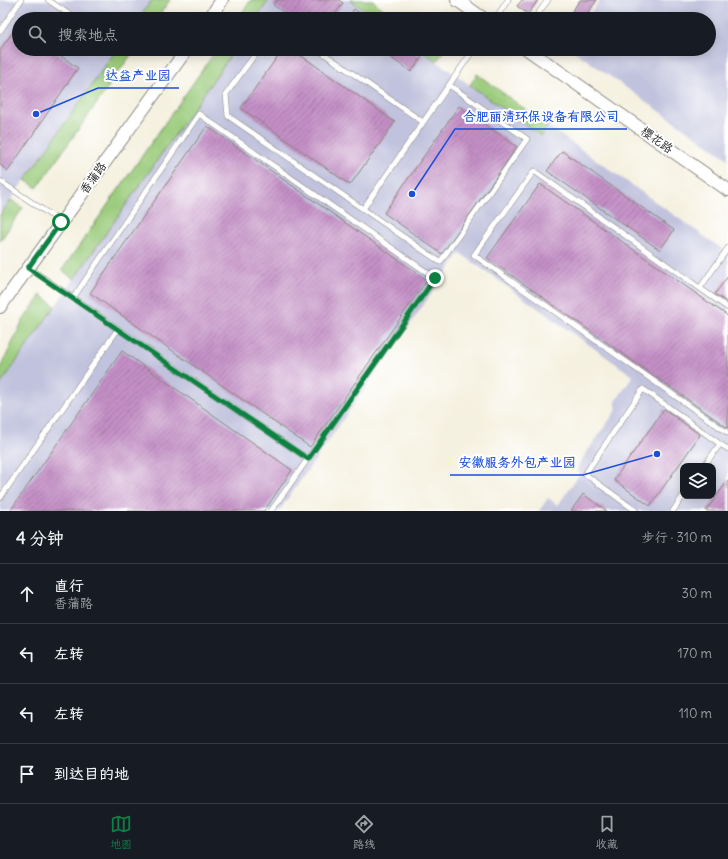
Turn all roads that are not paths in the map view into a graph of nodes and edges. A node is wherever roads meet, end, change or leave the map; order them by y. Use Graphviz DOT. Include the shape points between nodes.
graph roads {
  1 [pos="21,0"];
  2 [pos="48,0"];
  3 [pos="222,0"];
  4 [pos="457,0"];
  5 [pos="508,0"];
  6 [pos="548,0"];
  7 [pos="13,12"];
  8 [pos="66,12"];
  9 [pos="214,12"];
  10 [pos="474,12"];
  11 [pos="500,12"];
  12 [pos="539,12"];
  13 [pos="12,13"];
  14 [pos="0,31"];
  15 [pos="182,56"];
  16 [pos="254,56"];
  17 [pos="327,56"];
  18 [pos="469,56"];
  19 [pos="537,56"];
  20 [pos="449,85"];
  21 [pos="423,122"];
  22 [pos="0,181"];
  23 [pos="728,190"];
  24 [pos="363,209"];
  25 [pos="61,222"];
  26 [pos="728,248"];
  27 [pos="28,268"];
  28 [pos="700,288"];
  29 [pos="73,298"];
  30 [pos="0,307"];
  31 [pos="728,308"];
  32 [pos="118,329"];
  33 [pos="728,433"];
  34 [pos="720,444"];
  35 [pos="728,450"];
  36 [pos="308,459"];
  37 [pos="706,463"];
  38 [pos="0,498"];
  39 [pos="681,499"];
  40 [pos="271,511"];
  41 [pos="636,511"];
  42 [pos="673,511"];
  1 -- 7 [label="lane"];
  2 -- 8 [label="lane"];
  3 -- 9 [label="street"];
  4 -- 10 [label="street"];
  5 -- 11 [label="lane"];
  6 -- 12 [label="lane"];
  13 -- 14 [label="lane"];
  15 -- 25 [label="street, 香蒲路"];
  16 -- 24 [label="lane" via="226,94 228,116"];
  17 -- 21 [label="lane"];
  18 -- 20 [label="lane"];
  19 -- 23 [label="street, 樱花路"];
  20 -- 21 [label="lane"];
  20 -- 24 [label="lane" via="527,139 440,262"];
  21 -- 24 [label="lane"];
  22 -- 25 [label="lane"];
  25 -- 27 [label="street, 香蒲路"];
  26 -- 28 [label="lane"];
  27 -- 29 [label="lane"];
  27 -- 30 [label="street, 香蒲路"];
  28 -- 31 [label="lane"];
  28 -- 33 [label="lane" via="534,171 474,255"];
  29 -- 32 [label="lane"];
  29 -- 36 [label="lane" via="199,114 435,278"];
  32 -- 36 [label="lane"];
  32 -- 38 [label="lane"];
  34 -- 35 [label="lane"];
  34 -- 37 [label="lane"];
  34 -- 41 [label="lane" via="643,389 585,474"];
  36 -- 40 [label="lane"];
  39 -- 42 [label="lane"];
}
